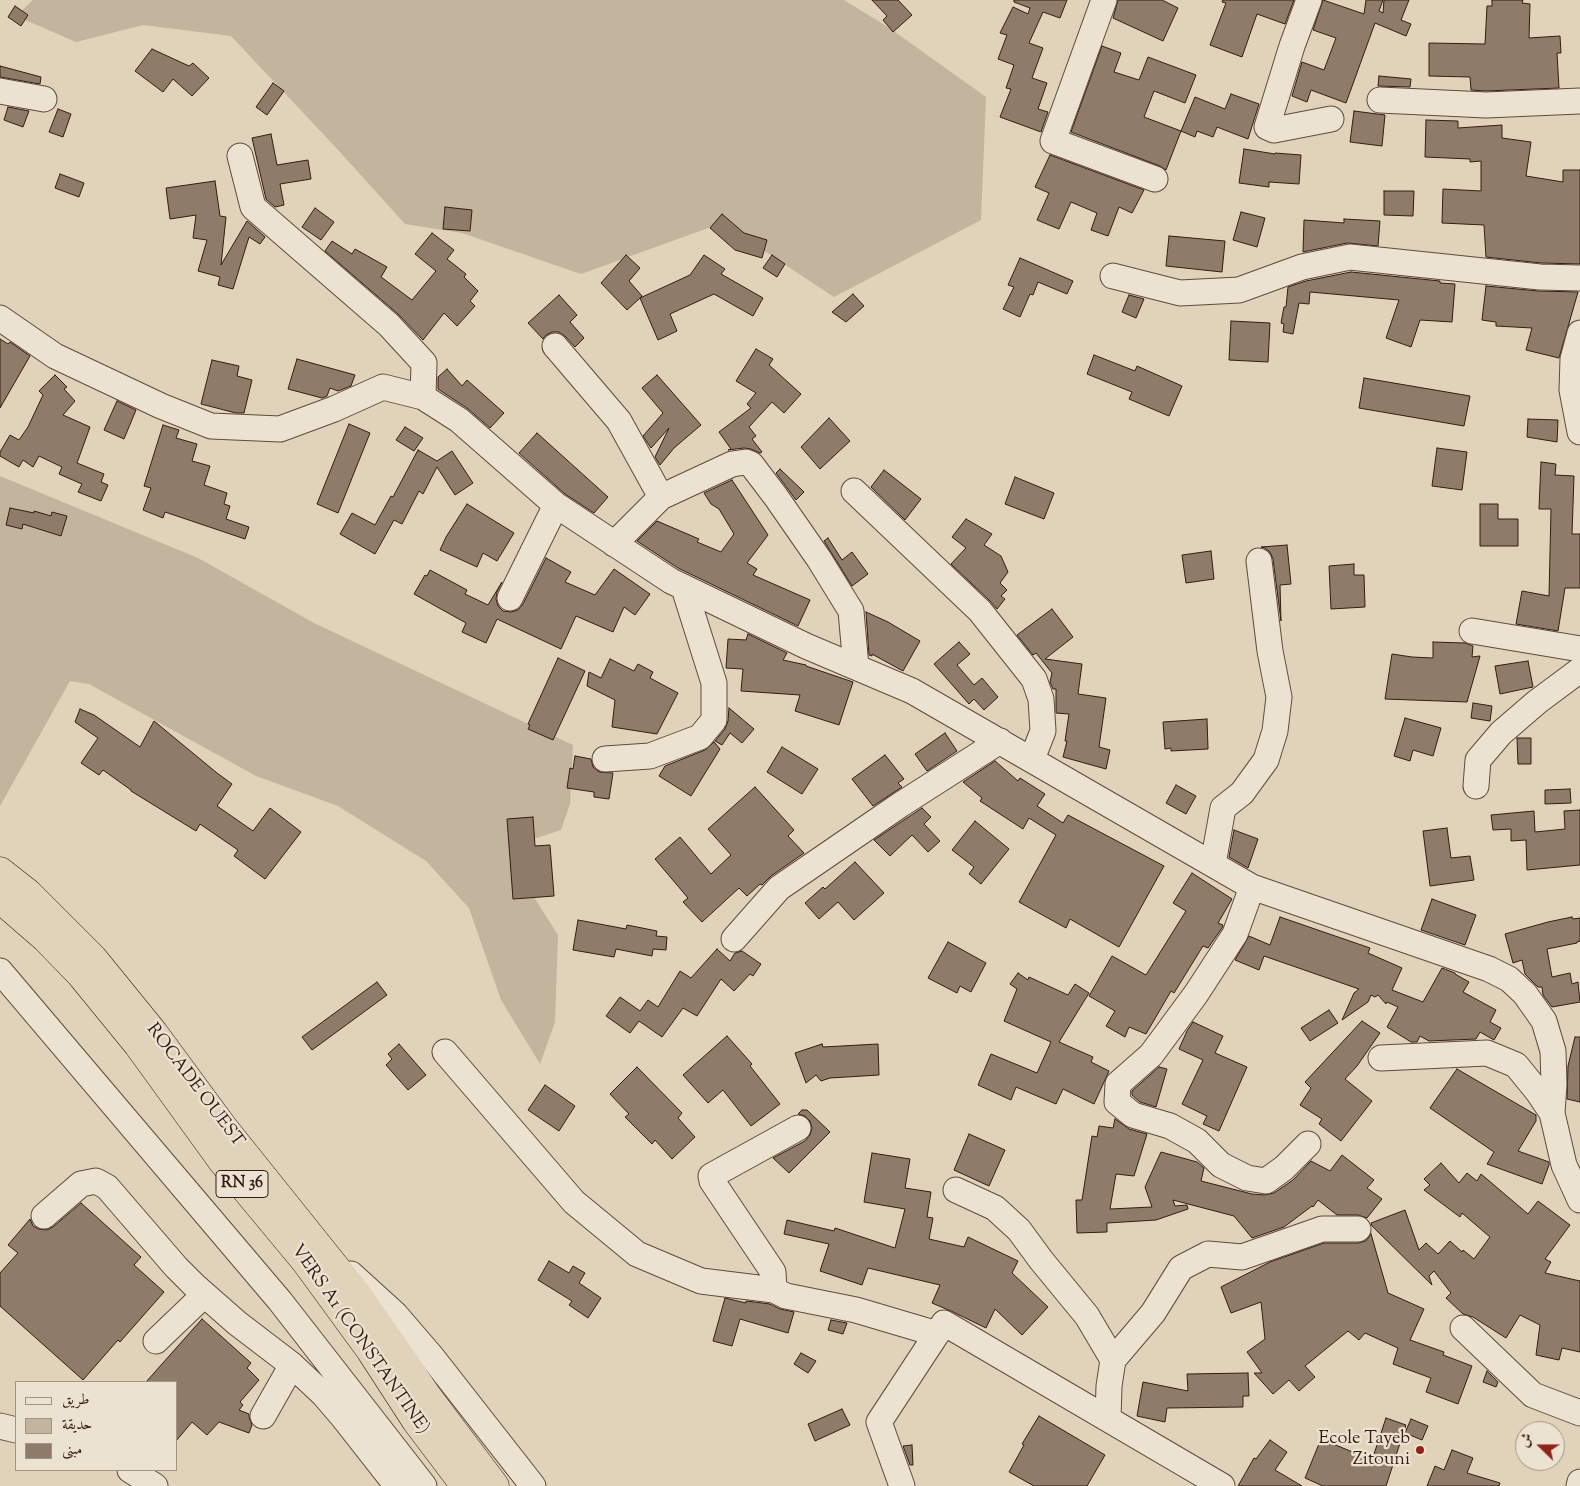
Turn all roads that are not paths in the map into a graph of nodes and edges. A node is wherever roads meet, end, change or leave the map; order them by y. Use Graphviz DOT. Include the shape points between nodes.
graph roads {
  1 [pos="1104,0"];
  2 [pos="1309,0"];
  3 [pos="0,91"];
  4 [pos="44,99"];
  5 [pos="1380,100"];
  6 [pos="1580,101"];
  7 [pos="1331,119"];
  8 [pos="240,156"];
  9 [pos="1155,179"];
  10 [pos="1113,276"];
  11 [pos="1580,278"];
  12 [pos="0,318"];
  13 [pos="1580,333"];
  14 [pos="554,346"];
  15 [pos="423,397"];
  16 [pos="1580,432"];
  17 [pos="854,491"];
  18 [pos="661,497"];
  19 [pos="556,505"];
  20 [pos="614,544"];
  21 [pos="1259,561"];
  22 [pos="684,588"];
  23 [pos="510,598"];
  24 [pos="1472,630"];
  25 [pos="1580,649"];
  26 [pos="856,667"];
  27 [pos="1580,670"];
  28 [pos="1000,741"];
  29 [pos="605,759"];
  30 [pos="1032,759"];
  31 [pos="1476,786"];
  32 [pos="1213,864"];
  33 [pos="0,871"];
  34 [pos="1252,887"];
  35 [pos="0,899"];
  36 [pos="734,939"];
  37 [pos="0,971"];
  38 [pos="445,1052"];
  39 [pos="1381,1058"];
  40 [pos="1552,1113"];
  41 [pos="798,1128"];
  42 [pos="1308,1144"];
  43 [pos="956,1190"];
  44 [pos="1580,1200"];
  45 [pos="44,1216"];
  46 [pos="1358,1229"];
  47 [pos="314,1240"];
  48 [pos="774,1290"];
  49 [pos="204,1294"];
  50 [pos="1463,1328"];
  51 [pos="938,1334"];
  52 [pos="156,1342"];
  53 [pos="1113,1360"];
  54 [pos="292,1366"];
  55 [pos="1580,1413"];
  56 [pos="264,1416"];
  57 [pos="1108,1419"];
  58 [pos="0,1426"];
  59 [pos="15,1430"];
  60 [pos="1580,1482"];
  61 [pos="398,1486"];
  62 [pos="424,1486"];
  63 [pos="465,1486"];
  64 [pos="495,1486"];
  65 [pos="533,1486"];
  66 [pos="902,1486"];
  67 [pos="1222,1486"];
  68 [pos="1579,1486"];
  1 -- 9 [label="street" via="1052,141"];
  2 -- 7 [label="street" via="1266,128 1274,130"];
  3 -- 4 [label="street"];
  5 -- 6 [label="street" via="1486,105"];
  8 -- 15 [label="street" via="253,207 389,324 424,364"];
  10 -- 11 [label="street" via="1180,293 1239,290 1302,267 1350,257 1540,277"];
  12 -- 15 [label="street" via="55,356 211,426 280,430 383,387"];
  13 -- 16 [label="street" via="1573,359 1572,390"];
  14 -- 18 [label="street" via="619,421"];
  15 -- 19 [label="street" via="459,420"];
  17 -- 30 [label="street" via="980,612 1034,679 1041,699 1043,732"];
  18 -- 20 [label="street"];
  18 -- 26 [label="street" via="732,464 751,464 819,558 851,611"];
  19 -- 20 [label="street"];
  19 -- 23 [label="street"];
  20 -- 22 [label="street"];
  21 -- 32 [label="street" via="1279,697 1275,731 1266,760 1242,793 1223,808"];
  22 -- 26 [label="street"];
  22 -- 29 [label="street" via="714,683 714,720 700,737 650,756"];
  24 -- 25 [label="street"];
  26 -- 28 [label="street" via="912,691"];
  27 -- 31 [label="street" via="1501,732 1478,760"];
  28 -- 30 [label="street"];
  28 -- 36 [label="street" via="779,888"];
  30 -- 32 [label="street"];
  32 -- 34 [label="street"];
  33 -- 47 [label="highway, ROCADE OUEST" via="28,893 93,958"];
  34 -- 40 [label="street" via="1481,966 1509,979 1525,994 1544,1021 1553,1051"];
  34 -- 42 [label="street" via="1235,934 1151,1055 1118,1084 1117,1102 1133,1115 1170,1126 1197,1141 1221,1165 1247,1178 1266,1182"];
  35 -- 63 [label="highway, VERS A1 (CONSTANTINE) / RN 36" via="80,974 138,1045 222,1161 305,1261"];
  37 -- 62 [label="street" via="280,1301"];
  38 -- 48 [label="street" via="574,1202 637,1254 701,1281"];
  39 -- 40 [label="street" via="1487,1053 1516,1064"];
  40 -- 44 [label="street" via="1564,1165"];
  41 -- 48 [label="street" via="712,1176 712,1181 773,1272"];
  43 -- 53 [label="street" via="995,1208 1020,1230 1087,1316"];
  45 -- 49 [label="street" via="81,1184 88,1181 102,1183"];
  46 -- 53 [label="street" via="1322,1229 1242,1257 1208,1254 1181,1268 1153,1313"];
  47 -- 64 [label="highway, ROCADE OUEST" via="357,1294"];
  47 -- 65 [label="street" via="395,1314"];
  48 -- 51 [label="street" via="786,1296 856,1310"];
  49 -- 52 [label="street"];
  49 -- 54 [label="street"];
  50 -- 55 [label="street" via="1534,1395"];
  51 -- 57 [label="street" via="944,1324"];
  51 -- 66 [label="street" via="879,1422"];
  53 -- 57 [label="street"];
  54 -- 56 [label="street"];
  54 -- 61 [label="street" via="342,1416"];
  57 -- 67 [label="street"];
  58 -- 59 [label="street"];
  60 -- 68 [label="street"];
}
